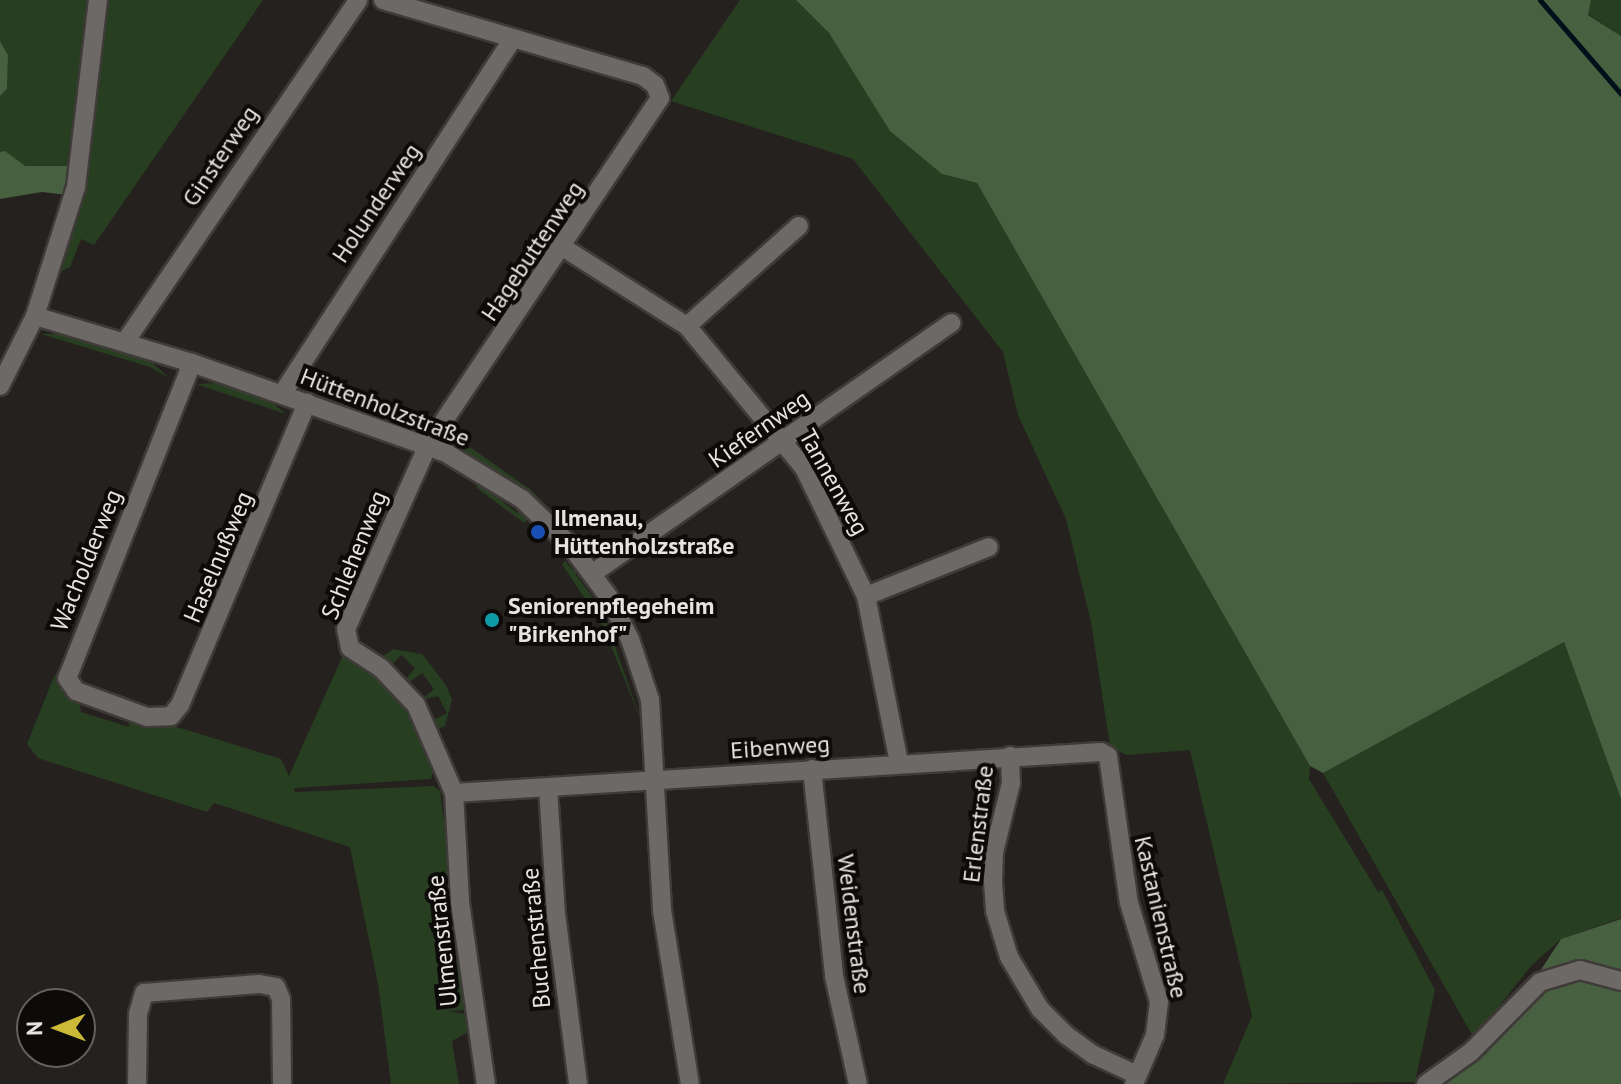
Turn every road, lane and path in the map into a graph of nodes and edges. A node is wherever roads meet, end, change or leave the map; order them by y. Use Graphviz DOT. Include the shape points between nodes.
graph roads {
  1 [pos="98,0"];
  2 [pos="358,0"];
  3 [pos="383,0"];
  4 [pos="512,40"];
  5 [pos="799,226"];
  6 [pos="564,248"];
  7 [pos="35,316"];
  8 [pos="951,323"];
  9 [pos="687,326"];
  10 [pos="125,342"];
  11 [pos="192,363"];
  12 [pos="0,386"];
  13 [pos="282,394"];
  14 [pos="307,403"];
  15 [pos="785,441"];
  16 [pos="428,445"];
  17 [pos="989,547"];
  18 [pos="593,573"];
  19 [pos="866,596"];
  20 [pos="160,720"];
  21 [pos="1010,756"];
  22 [pos="1108,756"];
  23 [pos="899,763"];
  24 [pos="812,769"];
  25 [pos="658,780"];
  26 [pos="548,787"];
  27 [pos="454,793"];
  28 [pos="1621,981"];
  29 [pos="1135,1079"];
  30 [pos="137,1084"];
  31 [pos="282,1084"];
  32 [pos="486,1084"];
  33 [pos="578,1084"];
  34 [pos="690,1084"];
  35 [pos="858,1084"];
  36 [pos="1426,1084"];
  1 -- 7 [label="street" via="76,187"];
  2 -- 10 [label="street, Ginsterweg"];
  3 -- 4 [label="street"];
  4 -- 6 [label="street, Hagebuttenweg" via="651,80 659,91 657,106"];
  4 -- 13 [label="street, Holunderweg"];
  5 -- 9 [label="street"];
  6 -- 9 [label="street, Tannenweg"];
  6 -- 16 [label="street, Hagebuttenweg"];
  7 -- 10 [label="street, Hüttenholzstraße"];
  7 -- 12 [label="street"];
  8 -- 15 [label="street, Kiefernweg"];
  9 -- 15 [label="street, Tannenweg"];
  10 -- 11 [label="street, Hüttenholzstraße"];
  11 -- 13 [label="street, Hüttenholzstraße"];
  11 -- 20 [label="street, Wacholderweg" via="67,678 76,691"];
  13 -- 14 [label="street, Hüttenholzstraße"];
  14 -- 16 [label="street, Hüttenholzstraße"];
  14 -- 20 [label="street, Haselnußweg" via="180,705"];
  15 -- 18 [label="street, Kiefernweg"];
  15 -- 19 [label="street, Tannenweg" via="828,513"];
  16 -- 18 [label="street, Hüttenholzstraße" via="522,499"];
  16 -- 27 [label="street, Schlehenweg" via="345,635 350,648 381,668 416,705"];
  17 -- 19 [label="street"];
  18 -- 25 [label="street, Hüttenholzstraße" via="630,639 646,681"];
  19 -- 23 [label="street, Tannenweg"];
  21 -- 22 [label="street, Eibenweg" via="1094,751"];
  21 -- 23 [label="street, Eibenweg"];
  21 -- 29 [label="street, Erlenstraße" via="1011,783 993,882 997,922 1009,957 1040,1009 1066,1035"];
  22 -- 29 [label="street, Kastanienstraße" via="1121,869 1159,1002 1155,1035"];
  23 -- 24 [label="street, Eibenweg"];
  24 -- 25 [label="street, Eibenweg"];
  24 -- 35 [label="street, Weidenstraße" via="834,976"];
  25 -- 26 [label="street, Eibenweg"];
  25 -- 34 [label="street, Hüttenholzstraße" via="667,957"];
  26 -- 27 [label="street, Eibenweg"];
  26 -- 33 [label="street, Buchenstraße" via="556,914"];
  27 -- 32 [label="street, Ulmenstraße" via="460,902"];
  28 -- 36 [label="street" via="1580,970 1540,982 1478,1046"];
  30 -- 31 [label="street" via="138,1014 144,993 259,984 276,987 281,999"];
}
